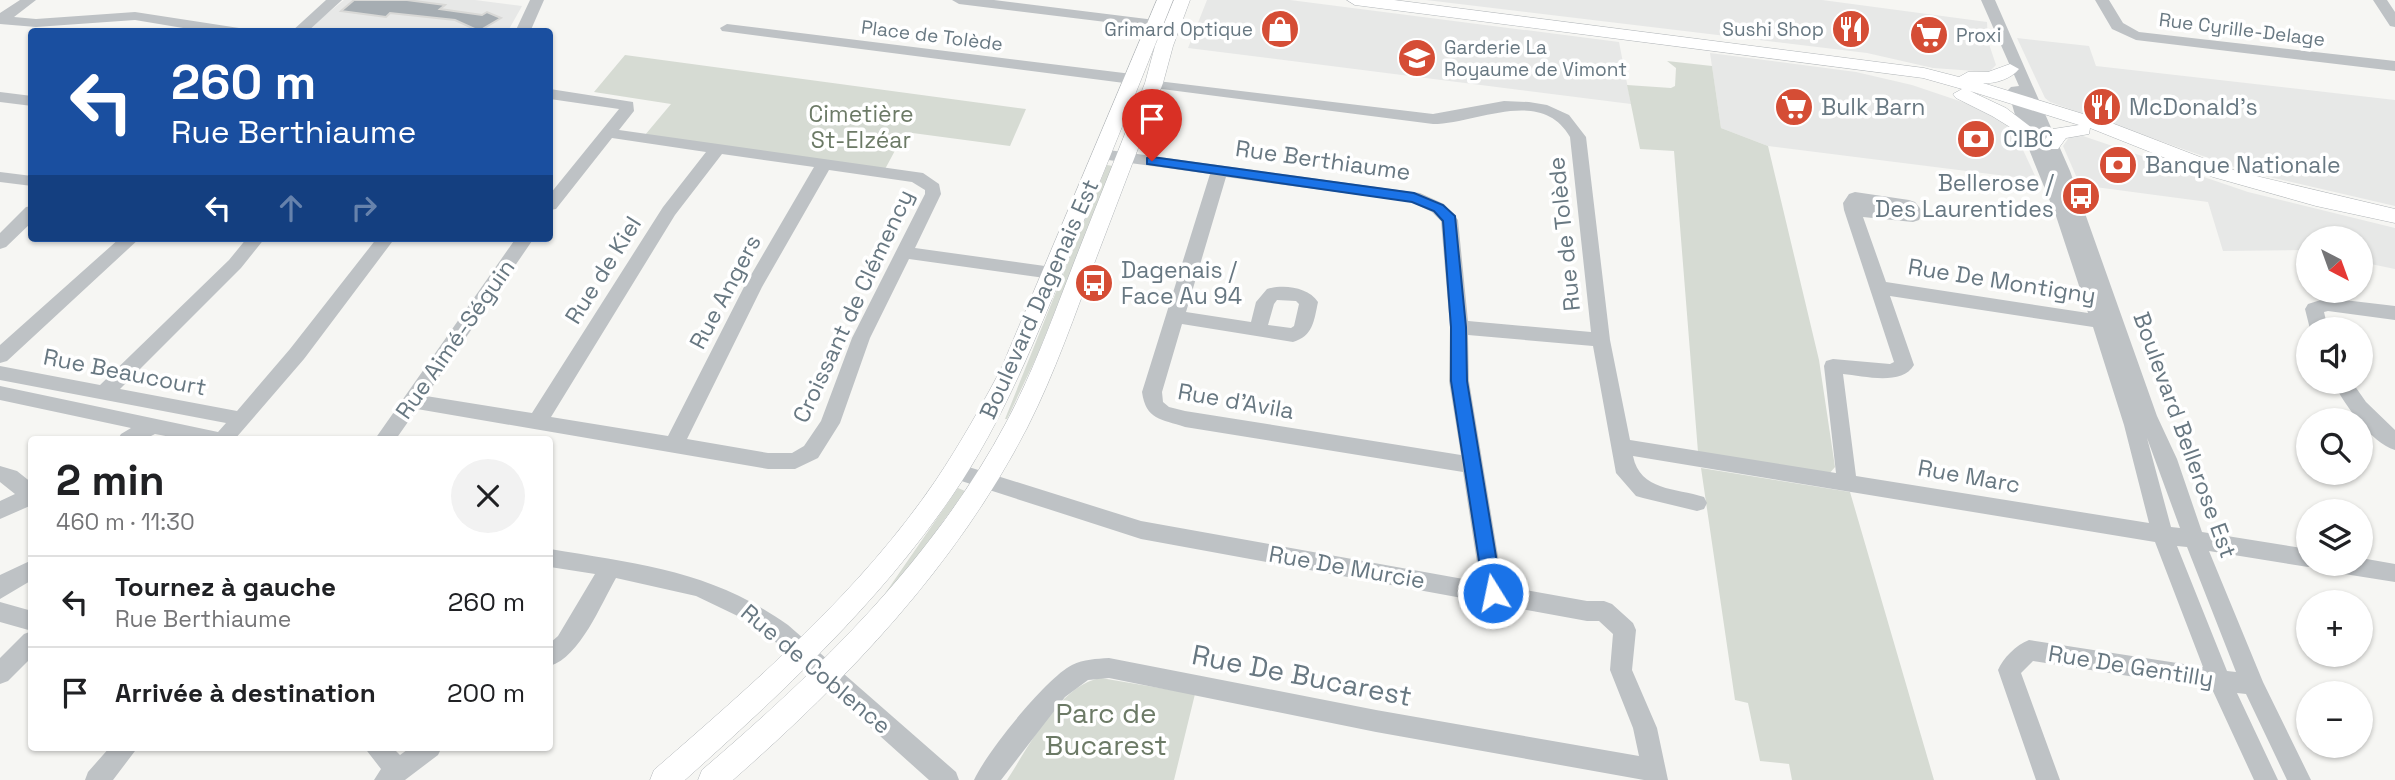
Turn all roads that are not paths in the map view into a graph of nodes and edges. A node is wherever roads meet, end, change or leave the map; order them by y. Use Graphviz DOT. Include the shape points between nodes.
graph roads {
  1 [pos="29,0"];
  2 [pos="335,0"];
  3 [pos="521,0"];
  4 [pos="537,0"];
  5 [pos="959,0"];
  6 [pos="1165,0"];
  7 [pos="1182,0"];
  8 [pos="1199,0"];
  9 [pos="1355,0"];
  10 [pos="1988,0"];
  11 [pos="2102,0"];
  12 [pos="2379,0"];
  13 [pos="0,20"];
  14 [pos="166,20"];
  15 [pos="2395,23"];
  16 [pos="1155,24"];
  17 [pos="158,28"];
  18 [pos="197,28"];
  19 [pos="303,28"];
  20 [pos="524,28"];
  21 [pos="727,28"];
  22 [pos="1834,60"];
  23 [pos="2010,60"];
  24 [pos="2395,66"];
  25 [pos="1930,74"];
  26 [pos="1132,79"];
  27 [pos="1156,79"];
  28 [pos="1953,90"];
  29 [pos="553,94"];
  30 [pos="0,97"];
  31 [pos="28,100"];
  32 [pos="2027,107"];
  33 [pos="2082,130"];
  34 [pos="609,133"];
  35 [pos="2031,134"];
  36 [pos="2050,145"];
  37 [pos="718,148"];
  38 [pos="1101,154"];
  39 [pos="1125,157"];
  40 [pos="824,164"];
  41 [pos="1220,170"];
  42 [pos="0,177"];
  43 [pos="2234,177"];
  44 [pos="28,180"];
  45 [pos="553,201"];
  46 [pos="1852,209"];
  47 [pos="28,215"];
  48 [pos="2395,216"];
  49 [pos="127,242"];
  50 [pos="253,242"];
  51 [pos="383,242"];
  52 [pos="522,242"];
  53 [pos="0,243"];
  54 [pos="903,252"];
  55 [pos="1052,273"];
  56 [pos="1881,288"];
  57 [pos="2395,313"];
  58 [pos="1176,317"];
  59 [pos="2317,317"];
  60 [pos="2107,322"];
  61 [pos="1459,327"];
  62 [pos="1258,329"];
  63 [pos="1601,340"];
  64 [pos="0,356"];
  65 [pos="0,373"];
  66 [pos="0,393"];
  67 [pos="104,393"];
  68 [pos="2348,394"];
  69 [pos="414,401"];
  70 [pos="242,419"];
  71 [pos="537,422"];
  72 [pos="154,425"];
  73 [pos="134,436"];
  74 [pos="203,436"];
  75 [pos="227,436"];
  76 [pos="387,436"];
  77 [pos="2395,442"];
  78 [pos="674,445"];
  79 [pos="1620,446"];
  80 [pos="1471,465"];
  81 [pos="956,471"];
  82 [pos="0,474"];
  83 [pos="984,480"];
  84 [pos="1847,482"];
  85 [pos="28,493"];
  86 [pos="28,497"];
  87 [pos="1698,503"];
  88 [pos="0,511"];
  89 [pos="2163,536"];
  90 [pos="2194,539"];
  91 [pos="2296,556"];
  92 [pos="553,558"];
  93 [pos="610,568"];
  94 [pos="2373,570"];
  95 [pos="28,571"];
  96 [pos="2395,573"];
  97 [pos="0,590"];
  98 [pos="1493,593"];
  99 [pos="0,612"];
  100 [pos="28,620"];
  101 [pos="28,645"];
  102 [pos="804,653"];
  103 [pos="553,654"];
  104 [pos="0,674"];
  105 [pos="829,675"];
  106 [pos="2220,681"];
  107 [pos="2253,685"];
  108 [pos="122,751"];
  109 [pos="378,751"];
  110 [pos="424,751"];
  111 [pos="1655,775"];
  112 [pos="392,776"];
  113 [pos="97,780"];
  114 [pos="664,780"];
  115 [pos="712,780"];
  116 [pos="947,780"];
  117 [pos="986,780"];
  118 [pos="2048,780"];
  119 [pos="2266,780"];
  120 [pos="2299,780"];
  1 -- 13 [label="street"];
  2 -- 19 [label="street"];
  3 -- 4 [label="street"];
  4 -- 20 [label="street"];
  5 -- 16 [label="street"];
  6 -- 16 [label="main road, Boulevard Dagenais Est"];
  7 -- 27 [label="main road, Boulevard Dagenais Est"];
  8 -- 27 [label="main road" via="1180,44"];
  9 -- 22 [label="main road"];
  10 -- 23 [label="street"];
  11 -- 24 [label="street, Rue Cyrille-Delage" via="2117,26 2133,35"];
  12 -- 15 [label="street"];
  13 -- 14 [label="street" via="36,23 109,16"];
  14 -- 17 [label="street"];
  14 -- 18 [label="street"];
  16 -- 26 [label="main road, Boulevard Dagenais Est"];
  21 -- 26 [label="street, Place de Tolède"];
  22 -- 25 [label="main road"];
  22 -- 28 [label="main road"];
  23 -- 25 [label="main road" via="1996,77"];
  23 -- 32 [label="street" via="2019,67"];
  25 -- 32 [label="main road"];
  26 -- 38 [label="main road, Boulevard Dagenais Est"];
  27 -- 39 [label="main road, Boulevard Dagenais Est"];
  27 -- 63 [label="street, Rue de Tolède" via="1433,119 1449,120 1502,106 1558,114 1571,123 1578,137"];
  28 -- 32 [label="main road"];
  28 -- 35 [label="main road"];
  29 -- 34 [label="street" via="627,105"];
  30 -- 31 [label="street"];
  32 -- 33 [label="main road"];
  32 -- 35 [label="street, Boulevard Bellerose Est"];
  32 -- 36 [label="street, Boulevard Bellerose Est"];
  32 -- 43 [label="main road" via="2150,142"];
  33 -- 36 [label="main road" via="2060,133"];
  33 -- 43 [label="main road"];
  34 -- 37 [label="street, Croissant de Clémency"];
  34 -- 45 [label="street"];
  35 -- 60 [label="street, Boulevard Bellerose Est"];
  36 -- 60 [label="street, Boulevard Bellerose Est" via="2075,207"];
  37 -- 40 [label="street, Croissant de Clémency"];
  37 -- 71 [label="street, Rue de Kiel" via="669,211"];
  38 -- 39 [label="street, Rue Berthiaume"];
  38 -- 55 [label="main road, Boulevard Dagenais Est"];
  39 -- 41 [label="street, Rue Berthiaume"];
  39 -- 83 [label="main road, Boulevard Dagenais Est" via="1040,376"];
  40 -- 54 [label="street, Croissant de Clémency" via="917,177 933,188"];
  40 -- 78 [label="street, Rue Angers" via="753,287"];
  41 -- 58 [label="street, Rue d'Avila"];
  41 -- 61 [label="street, Rue Berthiaume" via="1414,197 1438,208 1450,220"];
  42 -- 44 [label="street"];
  43 -- 48 [label="main road"];
  46 -- 56 [label="street"];
  47 -- 53 [label="street"];
  49 -- 64 [label="street"];
  50 -- 67 [label="street"];
  51 -- 70 [label="street"];
  52 -- 69 [label="street, Rue Aimé-Séguin"];
  54 -- 55 [label="street"];
  54 -- 78 [label="street, Croissant de Clémency" via="861,338 830,423 811,452 795,461 768,461"];
  55 -- 81 [label="main road, Boulevard Dagenais Est" via="997,402"];
  56 -- 60 [label="street, Rue De Montigny"];
  56 -- 84 [label="street" via="1905,365 1892,371 1833,366"];
  57 -- 59 [label="street" via="2327,304 2315,309"];
  58 -- 62 [label="street"];
  58 -- 80 [label="street, Rue d'Avila" via="1152,392 1154,405 1162,412"];
  60 -- 89 [label="street, Boulevard Bellerose Est"];
  60 -- 90 [label="street, Boulevard Bellerose Est"];
  61 -- 63 [label="street"];
  61 -- 80 [label="street, Rue Berthiaume" via="1459,381"];
  63 -- 79 [label="street, Rue de Tolède"];
  65 -- 67 [label="street, Rue Beaucourt"];
  66 -- 72 [label="street"];
  67 -- 70 [label="street, Rue Beaucourt"];
  68 -- 77 [label="street"];
  69 -- 71 [label="street, Croissant de Clémency"];
  69 -- 76 [label="street, Rue Aimé-Séguin"];
  70 -- 75 [label="street"];
  71 -- 78 [label="street, Croissant de Clémency"];
  72 -- 73 [label="street"];
  72 -- 74 [label="street"];
  79 -- 84 [label="street, Rue Marc"];
  79 -- 87 [label="street, Rue de Tolède" via="1626,473 1643,490"];
  80 -- 98 [label="street, Rue Berthiaume"];
  81 -- 83 [label="street, Rue De Murcie"];
  81 -- 102 [label="main road, Boulevard Dagenais Est" via="880,574"];
  82 -- 85 [label="street"];
  83 -- 98 [label="street, Rue De Murcie" via="1141,530"];
  83 -- 105 [label="main road, Boulevard Dagenais Est" via="914,579"];
  84 -- 89 [label="street, Rue Marc"];
  86 -- 88 [label="street"];
  89 -- 90 [label="street, Rue Marc"];
  89 -- 106 [label="street, Boulevard Bellerose Est"];
  90 -- 91 [label="street, Rue Marc"];
  90 -- 107 [label="street, Boulevard Bellerose Est"];
  92 -- 93 [label="street, Rue de Coblence"];
  93 -- 102 [label="street, Rue de Coblence" via="694,583 724,595 764,619"];
  93 -- 103 [label="street" via="566,643"];
  94 -- 96 [label="street"];
  95 -- 97 [label="street"];
  98 -- 111 [label="street, Rue De Murcie" via="1604,611 1619,623 1625,630 1621,670 1645,728"];
  99 -- 100 [label="street"];
  101 -- 104 [label="street"];
  102 -- 105 [label="street, Rue de Coblence"];
  102 -- 114 [label="main road, Boulevard Dagenais Est"];
  105 -- 115 [label="main road, Boulevard Dagenais Est"];
  105 -- 116 [label="street, Rue de Coblence"];
  106 -- 107 [label="street, Rue De Gentilly"];
  106 -- 118 [label="street, Rue De Gentilly" via="2029,650 2009,670"];
  106 -- 119 [label="street, Boulevard Bellerose Est"];
  107 -- 120 [label="street, Boulevard Bellerose Est"];
  108 -- 113 [label="street"];
  109 -- 112 [label="street"];
  110 -- 112 [label="street"];
  111 -- 117 [label="street, Rue De Bucarest" via="1109,668 1083,670 1067,680 1029,721"];
}
